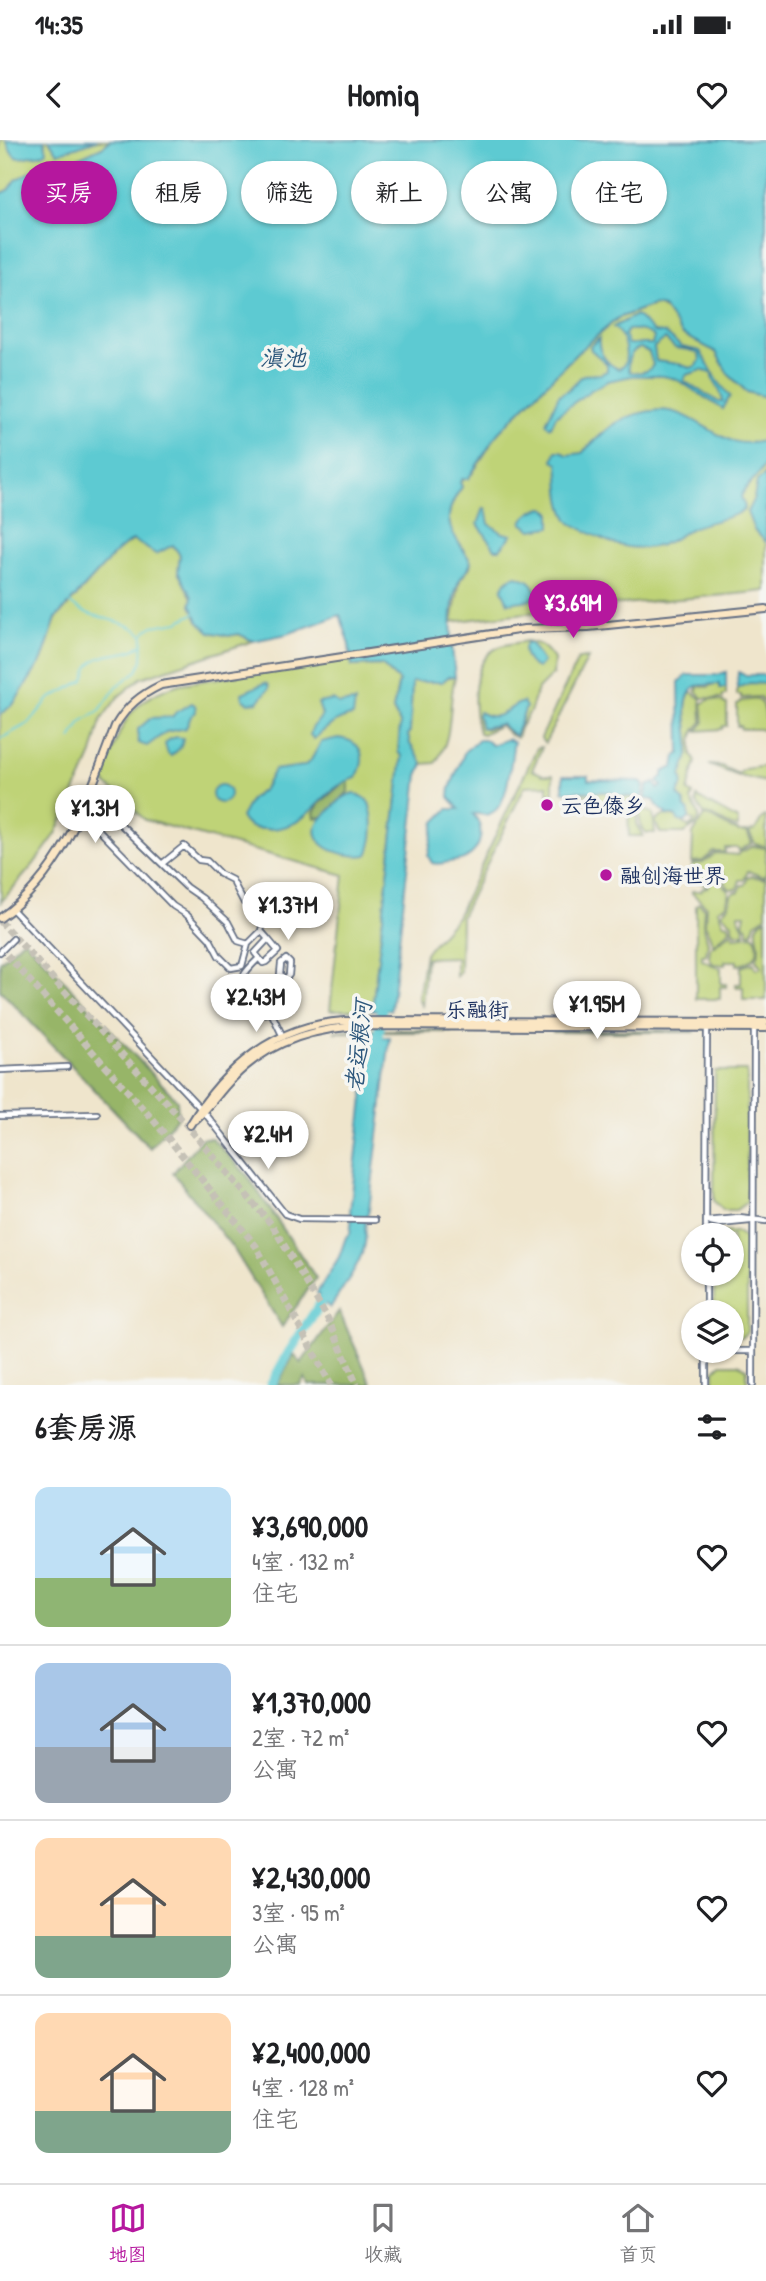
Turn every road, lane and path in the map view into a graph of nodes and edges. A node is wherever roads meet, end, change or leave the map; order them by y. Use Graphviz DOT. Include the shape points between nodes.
graph roads {
  1 [pos="766,609"];
  2 [pos="163,863"];
  3 [pos="12,909"];
  4 [pos="0,918"];
  5 [pos="261,931"];
  6 [pos="13,939"];
  7 [pos="268,939"];
  8 [pos="248,944"];
  9 [pos="0,952"];
  10 [pos="259,958"];
  11 [pos="285,979"];
  12 [pos="271,1012"];
  13 [pos="707,1025"];
  14 [pos="754,1025"];
  15 [pos="766,1025"];
  16 [pos="283,1038"];
  17 [pos="67,1067"];
  18 [pos="0,1070"];
  19 [pos="202,1110"];
  20 [pos="97,1114"];
  21 [pos="0,1116"];
  22 [pos="375,1220"];
  23 [pos="706,1221"];
  24 [pos="754,1221"];
  25 [pos="766,1221"];
  26 [pos="744,1350"];
  27 [pos="753,1350"];
  28 [pos="706,1363"];
  29 [pos="706,1385"];
  30 [pos="753,1385"];
  1 -- 3 [label="street" via="524,629 161,685 134,701 122,715 76,827 56,859"];
  2 -- 5 [label="street" via="184,846 199,860 210,863 232,880 244,903 262,918"];
  2 -- 8 [label="street" via="228,922 238,941"];
  2 -- 8 [label="street" via="111,815 95,816 95,826 187,915 232,968 242,966"];
  3 -- 4 [label="street"];
  3 -- 19 [label="street"];
  5 -- 7 [label="street"];
  5 -- 8 [label="street"];
  6 -- 9 [label="street"];
  7 -- 10 [label="street" via="256,951"];
  7 -- 10 [label="street" via="278,951 267,962"];
  10 -- 12 [label="street" via="242,976 240,986 245,1008 254,1016"];
  11 -- 12 [label="street" via="282,1003"];
  12 -- 16 [label="street"];
  13 -- 14 [label="street, 乐融街"];
  13 -- 16 [label="street, 乐融街" via="366,1024"];
  13 -- 23 [label="street"];
  14 -- 15 [label="street, 乐融街"];
  14 -- 24 [label="street"];
  16 -- 19 [label="street, 乐融街" via="239,1072"];
  17 -- 18 [label="street"];
  19 -- 22 [label="street" via="285,1214 299,1219"];
  20 -- 21 [label="street"];
  23 -- 24 [label="street"];
  24 -- 25 [label="street"];
  24 -- 27 [label="street"];
  26 -- 27 [label="street"];
  27 -- 30 [label="street"];
  28 -- 29 [label="street"];
}
